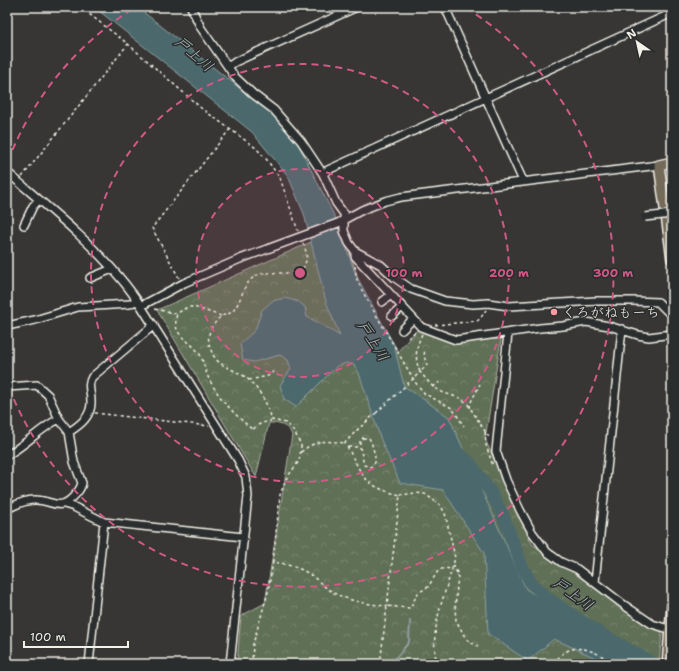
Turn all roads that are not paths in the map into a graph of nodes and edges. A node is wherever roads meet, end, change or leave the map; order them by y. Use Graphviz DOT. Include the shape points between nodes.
graph roads {
  1 [pos="191,7"];
  2 [pos="357,7"];
  3 [pos="445,7"];
  4 [pos="672,13"];
  5 [pos="228,67"];
  6 [pos="486,97"];
  7 [pos="672,162"];
  8 [pos="659,165"];
  9 [pos="7,172"];
  10 [pos="323,174"];
  11 [pos="523,181"];
  12 [pos="39,200"];
  13 [pos="672,214"];
  14 [pos="645,217"];
  15 [pos="341,222"];
  16 [pos="24,225"];
  17 [pos="355,253"];
  18 [pos="672,259"];
  19 [pos="112,269"];
  20 [pos="90,278"];
  21 [pos="391,295"];
  22 [pos="382,302"];
  23 [pos="139,303"];
  24 [pos="402,307"];
  25 [pos="672,311"];
  26 [pos="392,316"];
  27 [pos="413,319"];
  28 [pos="154,325"];
  29 [pos="7,326"];
  30 [pos="622,329"];
  31 [pos="402,330"];
  32 [pos="508,333"];
  33 [pos="672,334"];
  34 [pos="7,387"];
  35 [pos="59,419"];
  36 [pos="69,432"];
  37 [pos="7,455"];
  38 [pos="64,504"];
  39 [pos="7,509"];
  40 [pos="104,522"];
  41 [pos="243,537"];
  42 [pos="595,582"];
  43 [pos="672,605"];
  44 [pos="671,630"];
  45 [pos="89,664"];
  46 [pos="230,664"];
  47 [pos="667,664"];
  1 -- 5 [label="street" via="204,34"];
  2 -- 5 [label="street"];
  3 -- 6 [label="street"];
  4 -- 6 [label="street"];
  5 -- 10 [label="street" via="235,77 279,115 301,141"];
  6 -- 10 [label="street"];
  6 -- 11 [label="street"];
  7 -- 8 [label="main road"];
  8 -- 11 [label="street"];
  8 -- 18 [label="main road"];
  9 -- 12 [label="street"];
  10 -- 15 [label="street" via="344,214"];
  11 -- 15 [label="street" via="401,197 362,210"];
  12 -- 16 [label="street" via="33,206"];
  12 -- 19 [label="street"];
  13 -- 14 [label="street, bridge"];
  15 -- 17 [label="street"];
  15 -- 23 [label="street" via="240,259"];
  17 -- 21 [label="street"];
  17 -- 25 [label="street" via="381,265 411,289 445,301 509,306 596,301 658,302 667,311"];
  19 -- 20 [label="street"];
  19 -- 23 [label="street"];
  21 -- 22 [label="street"];
  21 -- 24 [label="street"];
  23 -- 28 [label="street"];
  23 -- 29 [label="street" via="78,308"];
  24 -- 26 [label="street"];
  24 -- 27 [label="street"];
  27 -- 31 [label="street"];
  27 -- 32 [label="street" via="421,327 456,340"];
  28 -- 36 [label="street" via="92,376 89,383 90,411 83,423"];
  28 -- 41 [label="street" via="246,477 248,496"];
  30 -- 32 [label="street" via="586,322"];
  30 -- 33 [label="street" via="649,337"];
  30 -- 42 [label="street"];
  32 -- 42 [label="street" via="496,449 506,480 532,532 547,552 561,562 577,568"];
  34 -- 35 [label="street" via="37,385 48,395"];
  35 -- 36 [label="street"];
  35 -- 37 [label="street"];
  36 -- 38 [label="street" via="74,462 82,483 78,492"];
  38 -- 39 [label="street" via="54,505 33,500"];
  38 -- 40 [label="street"];
  40 -- 41 [label="street"];
  40 -- 45 [label="street"];
  41 -- 46 [label="street"];
  42 -- 44 [label="street" via="652,624"];
  43 -- 44 [label="main road"];
  44 -- 47 [label="main road"];
}
